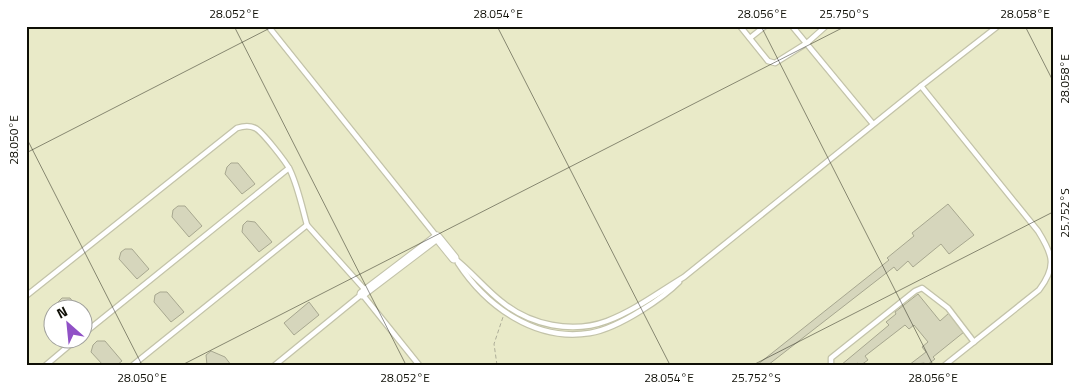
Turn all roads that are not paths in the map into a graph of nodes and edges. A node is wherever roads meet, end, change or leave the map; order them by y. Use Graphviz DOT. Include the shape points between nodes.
graph roads {
  1 [pos="268,26"];
  2 [pos="740,26"];
  3 [pos="765,26"];
  4 [pos="792,26"];
  5 [pos="826,26"];
  6 [pos="998,26"];
  7 [pos="750,38"];
  8 [pos="807,42"];
  9 [pos="921,86"];
  10 [pos="873,124"];
  11 [pos="289,168"];
  12 [pos="307,225"];
  13 [pos="437,237"];
  14 [pos="454,258"];
  15 [pos="684,277"];
  16 [pos="364,293"];
  17 [pos="26,296"];
  18 [pos="92,327"];
  19 [pos="974,342"];
  20 [pos="66,348"];
  21 [pos="416,364"];
  22 [pos="46,365"];
  23 [pos="133,365"];
  24 [pos="275,365"];
  25 [pos="832,365"];
  26 [pos="945,365"];
  1 -- 13 [label="lane"];
  2 -- 7 [label="lane"];
  3 -- 7 [label="lane"];
  4 -- 8 [label="lane"];
  5 -- 8 [label="lane"];
  6 -- 9 [label="lane"];
  7 -- 8 [label="lane" via="768,61 775,63"];
  8 -- 10 [label="lane"];
  9 -- 10 [label="lane"];
  9 -- 19 [label="lane" via="1038,231 1051,258 1050,272 1039,290"];
  10 -- 15 [label="lane"];
  11 -- 12 [label="lane"];
  11 -- 17 [label="lane" via="256,128 236,128"];
  11 -- 18 [label="lane"];
  12 -- 16 [label="lane"];
  12 -- 23 [label="lane"];
  13 -- 14 [label="street"];
  13 -- 16 [label="street"];
  14 -- 15 [label="lane" via="515,311 544,323 565,326 607,321"];
  14 -- 15 [label="lane" via="480,292 505,312 548,332 570,334 609,327 635,314"];
  16 -- 21 [label="lane"];
  16 -- 24 [label="lane"];
  19 -- 25 [label="lane" via="948,308 922,288 831,358"];
  19 -- 26 [label="lane"];
  20 -- 22 [label="lane"];
}
